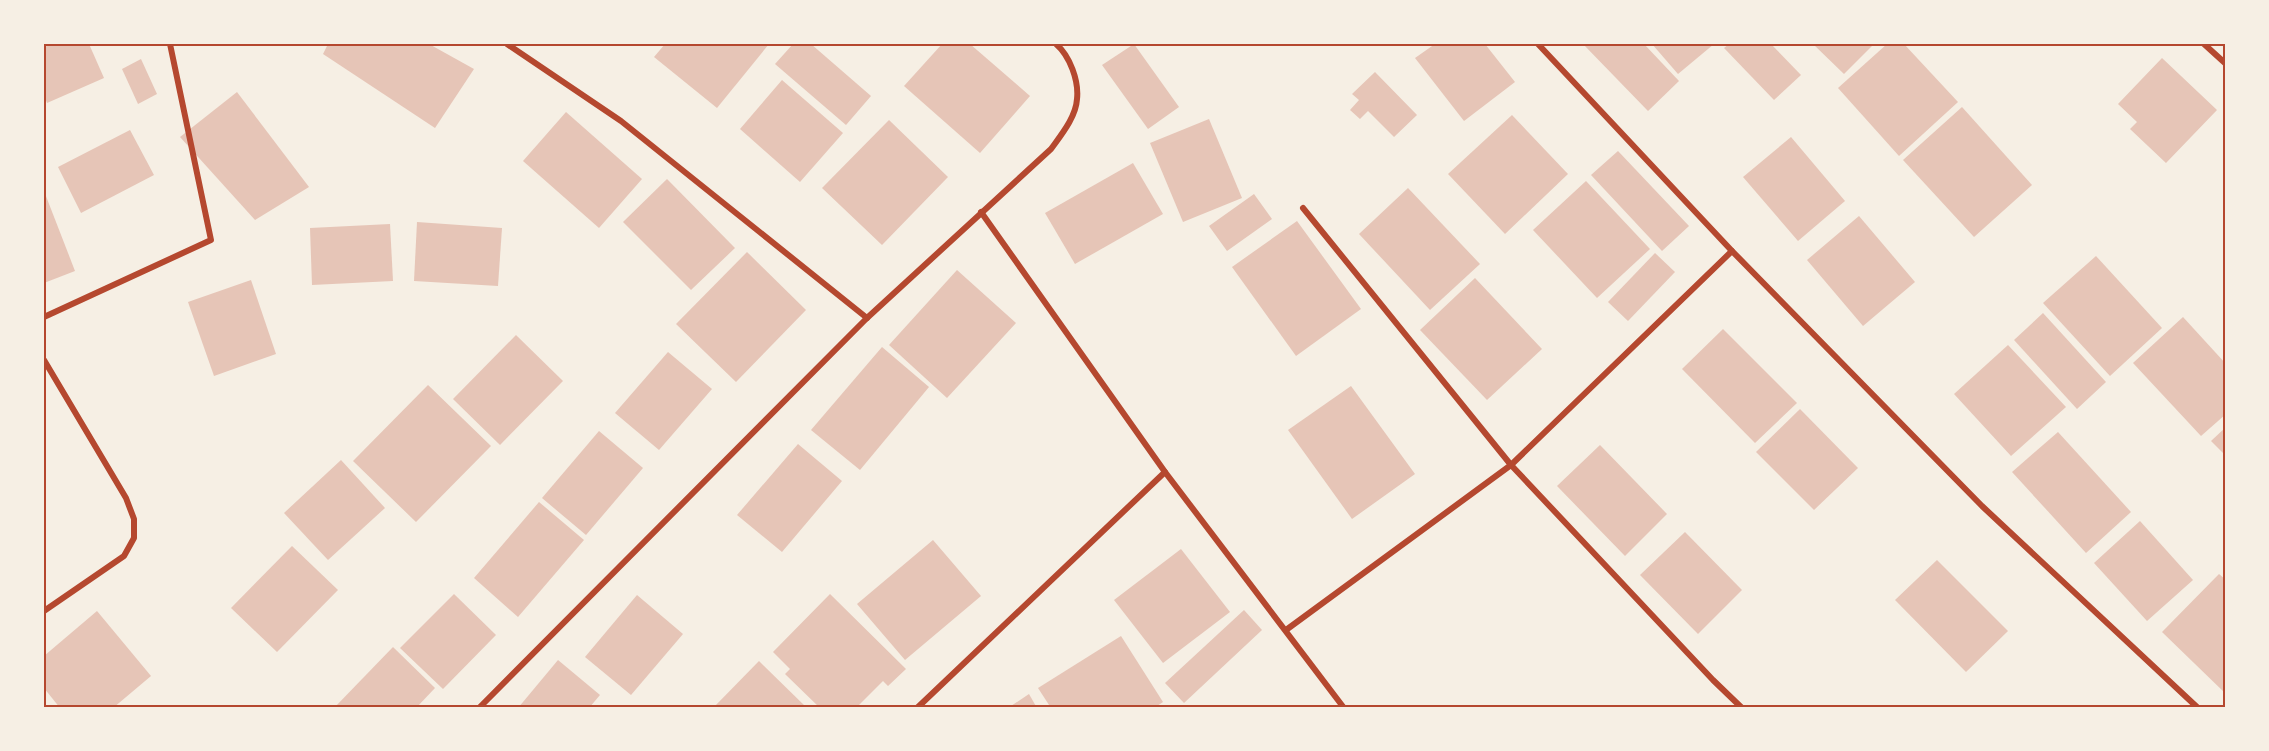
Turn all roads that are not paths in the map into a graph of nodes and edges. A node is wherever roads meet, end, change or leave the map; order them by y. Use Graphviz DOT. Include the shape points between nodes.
graph roads {
  1 [pos="170,44"];
  2 [pos="507,44"];
  3 [pos="1056,44"];
  4 [pos="1538,44"];
  5 [pos="2204,44"];
  6 [pos="2226,64"];
  7 [pos="1303,208"];
  8 [pos="981,212"];
  9 [pos="1732,251"];
  10 [pos="44,317"];
  11 [pos="867,318"];
  12 [pos="44,360"];
  13 [pos="1511,465"];
  14 [pos="1165,472"];
  15 [pos="44,610"];
  16 [pos="1286,630"];
  17 [pos="479,708"];
  18 [pos="917,708"];
  19 [pos="1344,708"];
  20 [pos="1742,708"];
  21 [pos="2198,708"];
  1 -- 10 [label="street" via="211,240"];
  2 -- 11 [label="street" via="621,121"];
  3 -- 8 [label="street" via="1073,70 1077,100 1069,124 1051,149"];
  4 -- 9 [label="street"];
  5 -- 6 [label="street"];
  7 -- 13 [label="street"];
  8 -- 11 [label="street"];
  8 -- 14 [label="street"];
  9 -- 13 [label="street"];
  9 -- 21 [label="street" via="1982,506"];
  11 -- 17 [label="street"];
  12 -- 15 [label="street" via="126,498 134,519 134,538 124,556"];
  13 -- 16 [label="street"];
  13 -- 20 [label="street"];
  14 -- 16 [label="street"];
  14 -- 18 [label="street"];
  16 -- 19 [label="street"];
}
